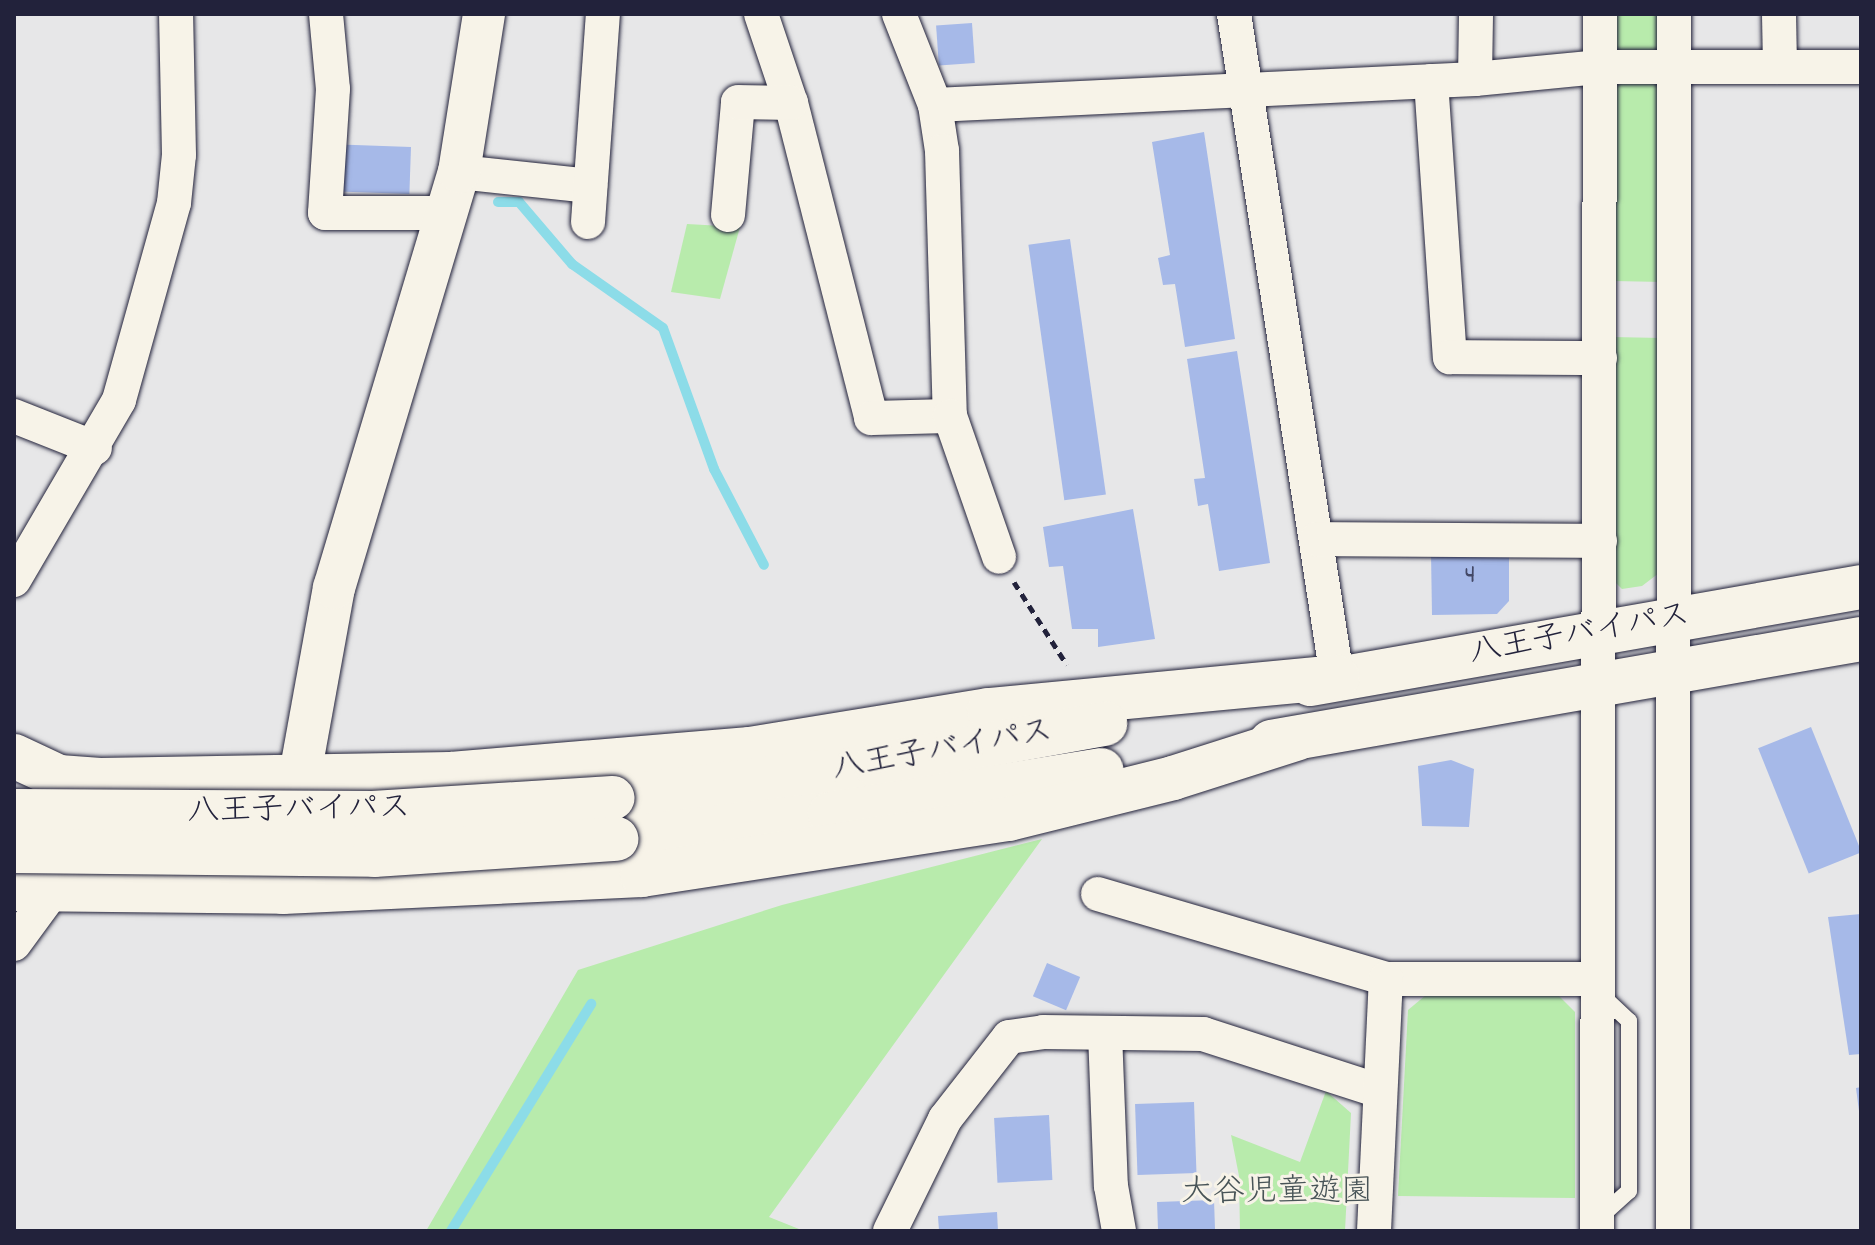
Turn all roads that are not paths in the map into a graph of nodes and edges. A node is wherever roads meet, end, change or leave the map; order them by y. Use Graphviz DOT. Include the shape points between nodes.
graph roads {
  1 [pos="176,14"];
  2 [pos="326,14"];
  3 [pos="484,14"];
  4 [pos="603,14"];
  5 [pos="761,14"];
  6 [pos="899,14"];
  7 [pos="1234,14"];
  8 [pos="1476,14"];
  9 [pos="1600,14"];
  10 [pos="1674,14"];
  11 [pos="1779,14"];
  12 [pos="1674,65"];
  13 [pos="1600,67"];
  14 [pos="1780,67"];
  15 [pos="1861,67"];
  16 [pos="1475,79"];
  17 [pos="1431,81"];
  18 [pos="1246,88"];
  19 [pos="791,103"];
  20 [pos="935,105"];
  21 [pos="459,172"];
  22 [pos="590,186"];
  23 [pos="447,213"];
  24 [pos="728,215"];
  25 [pos="588,222"];
  26 [pos="1600,358"];
  27 [pos="14,416"];
  28 [pos="950,416"];
  29 [pos="95,448"];
  30 [pos="1317,539"];
  31 [pos="1600,541"];
  32 [pos="999,557"];
  33 [pos="14,580"];
  34 [pos="1861,587"];
  35 [pos="1676,618"];
  36 [pos="1599,632"];
  37 [pos="1861,639"];
  38 [pos="1676,672"];
  39 [pos="1337,677"];
  40 [pos="1595,687"];
  41 [pos="1298,738"];
  42 [pos="14,756"];
  43 [pos="59,777"];
  44 [pos="297,779"];
  45 [pos="14,811"];
  46 [pos="615,819"];
  47 [pos="14,851"];
  48 [pos="34,890"];
  49 [pos="283,892"];
  50 [pos="1098,894"];
  51 [pos="14,944"];
  52 [pos="1386,979"];
  53 [pos="1596,985"];
  54 [pos="1105,1033"];
  55 [pos="1379,1091"];
  56 [pos="1597,1225"];
  57 [pos="890,1231"];
  58 [pos="1119,1231"];
  59 [pos="1374,1231"];
  60 [pos="1673,1231"];
  1 -- 29 [label="street" via="179,155 174,203 119,400"];
  2 -- 23 [label="street" via="333,89 325,213"];
  3 -- 21 [label="street"];
  4 -- 22 [label="street"];
  5 -- 19 [label="street"];
  6 -- 20 [label="street"];
  7 -- 18 [label="street"];
  8 -- 16 [label="street"];
  9 -- 13 [label="street"];
  10 -- 12 [label="street"];
  11 -- 14 [label="street"];
  12 -- 13 [label="street"];
  12 -- 14 [label="street"];
  12 -- 35 [label="street"];
  13 -- 16 [label="street"];
  13 -- 26 [label="street"];
  14 -- 15 [label="street"];
  16 -- 17 [label="street"];
  17 -- 18 [label="street"];
  17 -- 26 [label="street" via="1450,357"];
  18 -- 20 [label="street"];
  18 -- 30 [label="street"];
  19 -- 24 [label="street" via="738,102"];
  19 -- 28 [label="street" via="871,418"];
  20 -- 28 [label="street" via="948,253"];
  21 -- 22 [label="street"];
  21 -- 23 [label="street"];
  22 -- 25 [label="street"];
  23 -- 44 [label="street" via="338,574"];
  26 -- 31 [label="street"];
  27 -- 29 [label="street"];
  28 -- 32 [label="street"];
  29 -- 33 [label="street"];
  30 -- 31 [label="street"];
  30 -- 39 [label="street"];
  31 -- 36 [label="street"];
  34 -- 35 [label="highway, 八王子バイパス"];
  35 -- 36 [label="highway, 八王子バイパス"];
  35 -- 38 [label="street"];
  36 -- 39 [label="highway, 八王子バイパス"];
  36 -- 40 [label="street"];
  37 -- 38 [label="highway, 八王子バイパス"];
  38 -- 40 [label="highway, 八王子バイパス"];
  38 -- 60 [label="street"];
  39 -- 44 [label="highway" via="989,710 750,749 602,763"];
  39 -- 46 [label="highway, 八王子バイパス"];
  40 -- 41 [label="highway, 八王子バイパス"];
  40 -- 53 [label="street"];
  41 -- 46 [label="highway, 八王子バイパス" via="830,814"];
  41 -- 49 [label="highway" via="1173,778 1009,819 849,848 642,875"];
  42 -- 43 [label="highway"];
  43 -- 44 [label="highway"];
  43 -- 48 [label="street"];
  44 -- 49 [label="street"];
  45 -- 46 [label="highway, 八王子バイパス, bridge"];
  46 -- 47 [label="highway, 八王子バイパス, bridge" via="374,855"];
  48 -- 49 [label="highway"];
  48 -- 51 [label="street"];
  50 -- 52 [label="street"];
  52 -- 53 [label="street"];
  52 -- 55 [label="street"];
  53 -- 56 [label="street"];
  54 -- 55 [label="street" via="1203,1034"];
  54 -- 57 [label="street" via="1009,1037 945,1119"];
  54 -- 58 [label="street" via="1111,1186"];
  55 -- 59 [label="street"];
}
